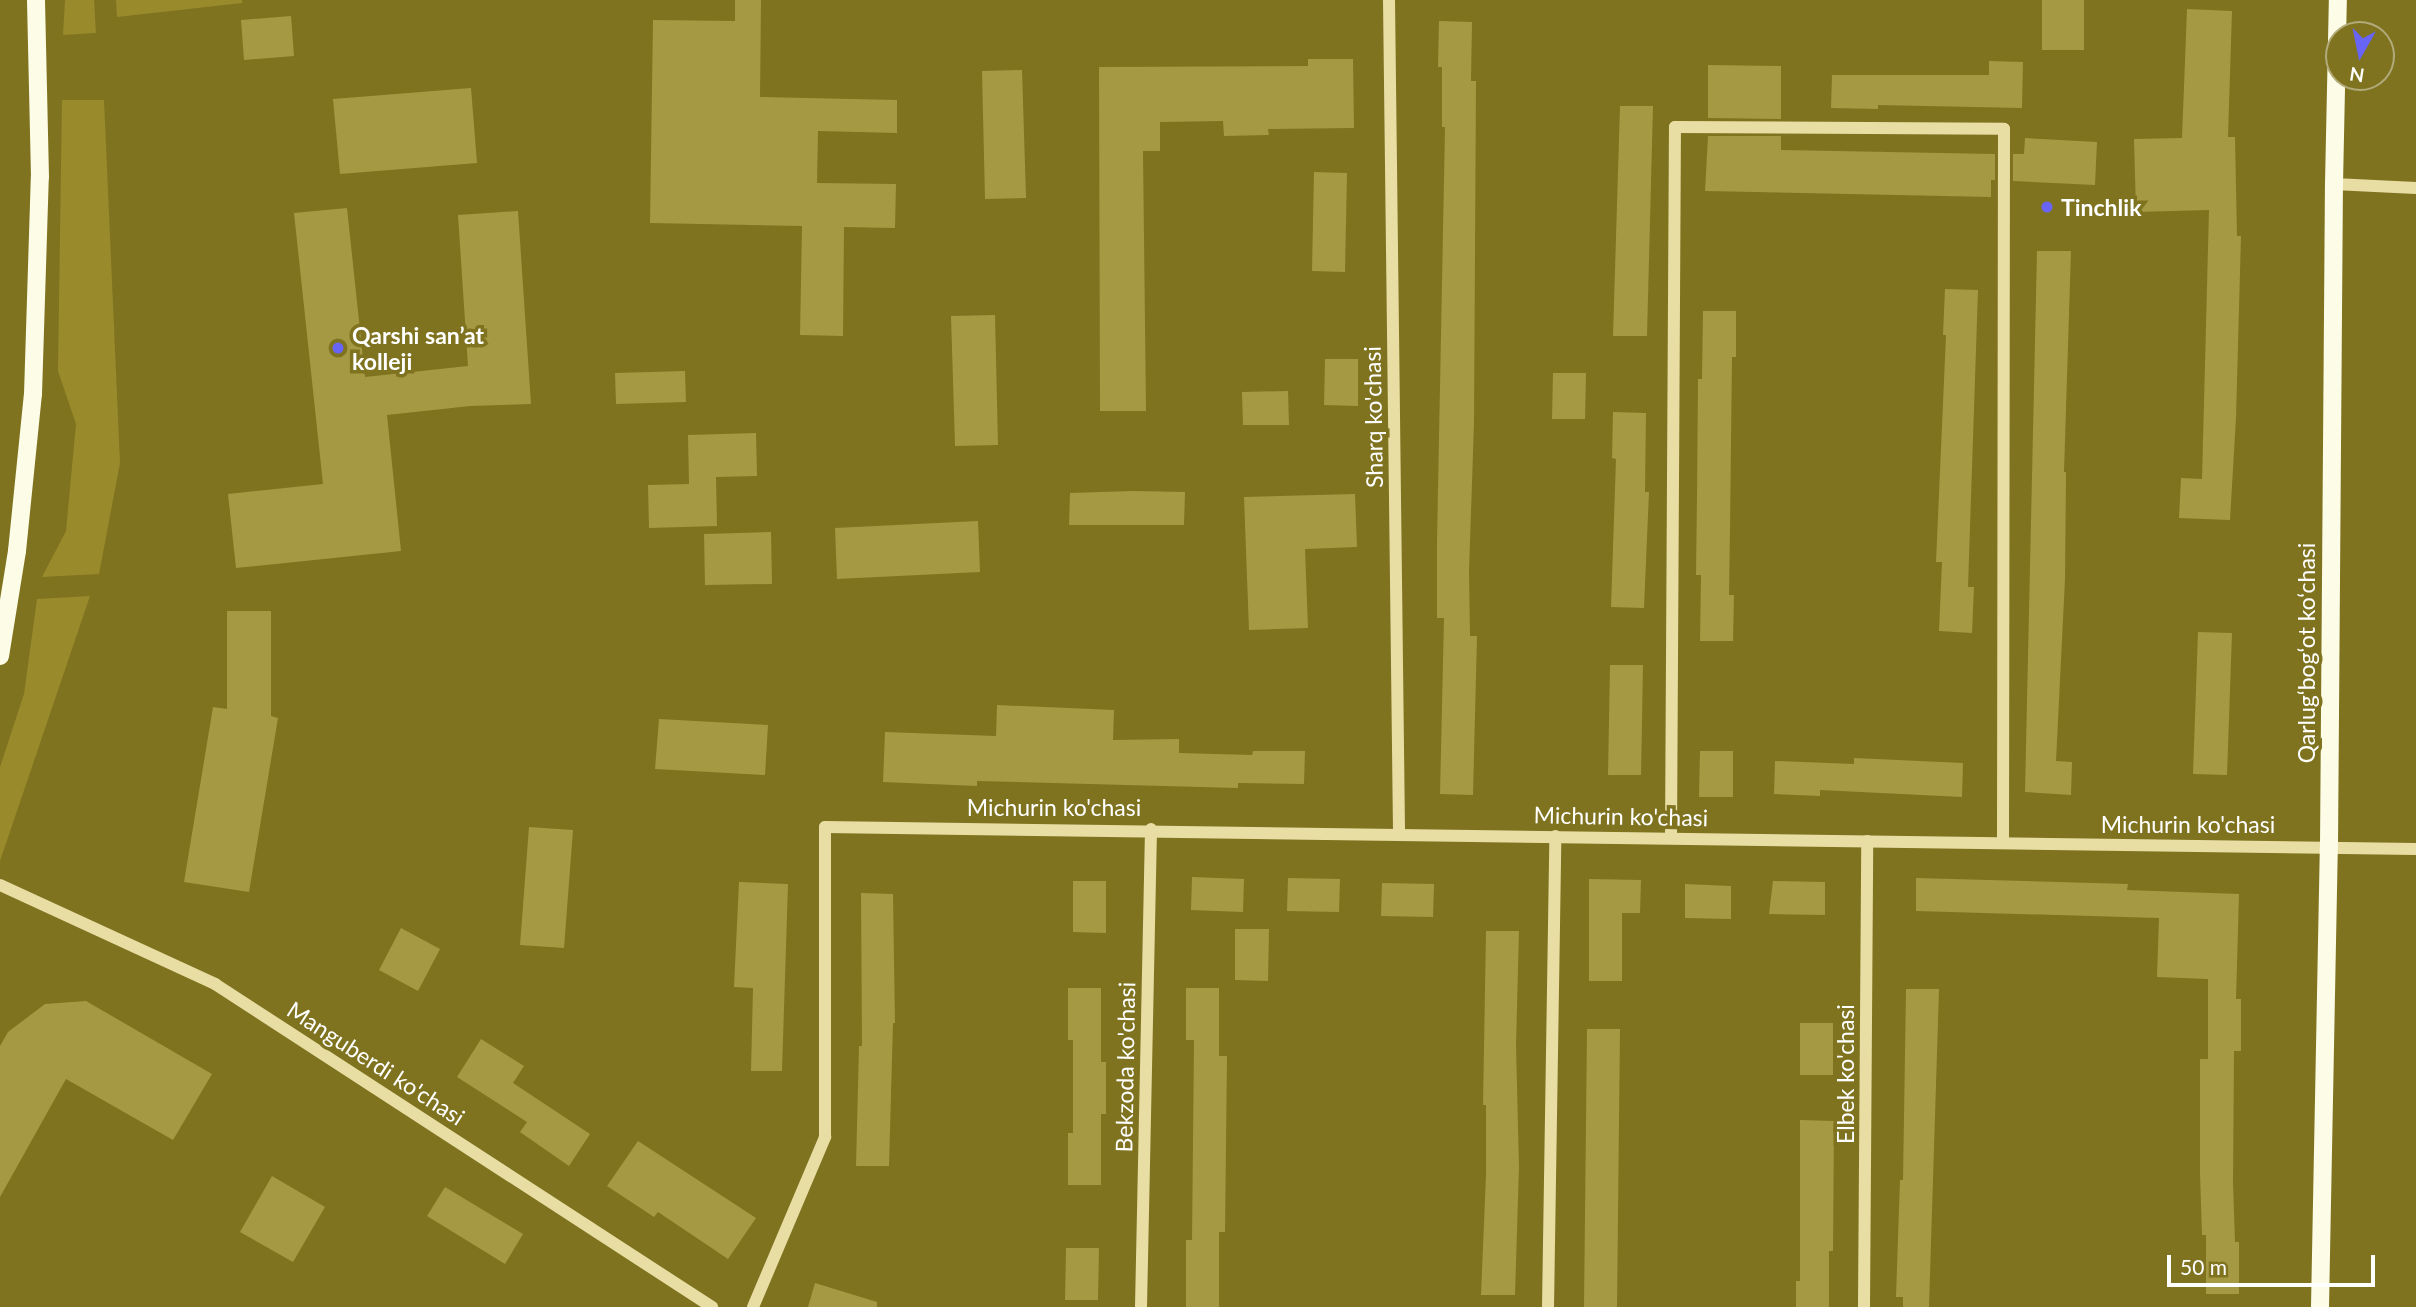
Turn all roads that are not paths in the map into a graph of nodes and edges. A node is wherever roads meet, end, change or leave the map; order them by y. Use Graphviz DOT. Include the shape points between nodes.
graph roads {
  1 [pos="36,0"];
  2 [pos="1389,0"];
  3 [pos="2338,0"];
  4 [pos="2334,184"];
  5 [pos="2416,188"];
  6 [pos="0,656"];
  7 [pos="1151,829"];
  8 [pos="1399,833"];
  9 [pos="1555,836"];
  10 [pos="1671,838"];
  11 [pos="1867,841"];
  12 [pos="2003,843"];
  13 [pos="2329,846"];
  14 [pos="2416,849"];
  15 [pos="0,885"];
  16 [pos="712,1307"];
  17 [pos="753,1307"];
  18 [pos="1141,1307"];
  19 [pos="1548,1307"];
  20 [pos="1864,1307"];
  21 [pos="2320,1307"];
  1 -- 6 [label="main road" via="40,177 33,394 17,551"];
  2 -- 8 [label="street, Sharq ko'chasi"];
  3 -- 4 [label="main road, Qarlug‘bog‘ot ko‘chasi"];
  4 -- 5 [label="street"];
  4 -- 13 [label="main road, Qarlug‘bog‘ot ko‘chasi"];
  7 -- 8 [label="street, Michurin ko'chasi"];
  7 -- 17 [label="street, Michurin ko'chasi" via="825,827 825,1137"];
  7 -- 18 [label="street, Bekzoda ko'chasi"];
  8 -- 9 [label="street, Michurin ko'chasi"];
  9 -- 10 [label="street, Michurin ko'chasi"];
  9 -- 19 [label="street"];
  10 -- 11 [label="street, Michurin ko'chasi"];
  10 -- 12 [label="street" via="1675,127 2004,129"];
  11 -- 12 [label="street, Michurin ko'chasi"];
  11 -- 20 [label="street, Elbek ko'chasi"];
  12 -- 13 [label="street, Michurin ko'chasi"];
  13 -- 14 [label="street, Michurin ko'chasi"];
  13 -- 21 [label="main road, Qarlug‘bog‘ot ko‘chasi"];
  15 -- 16 [label="street, Manguberdi ko'chasi" via="215,984"];
}
